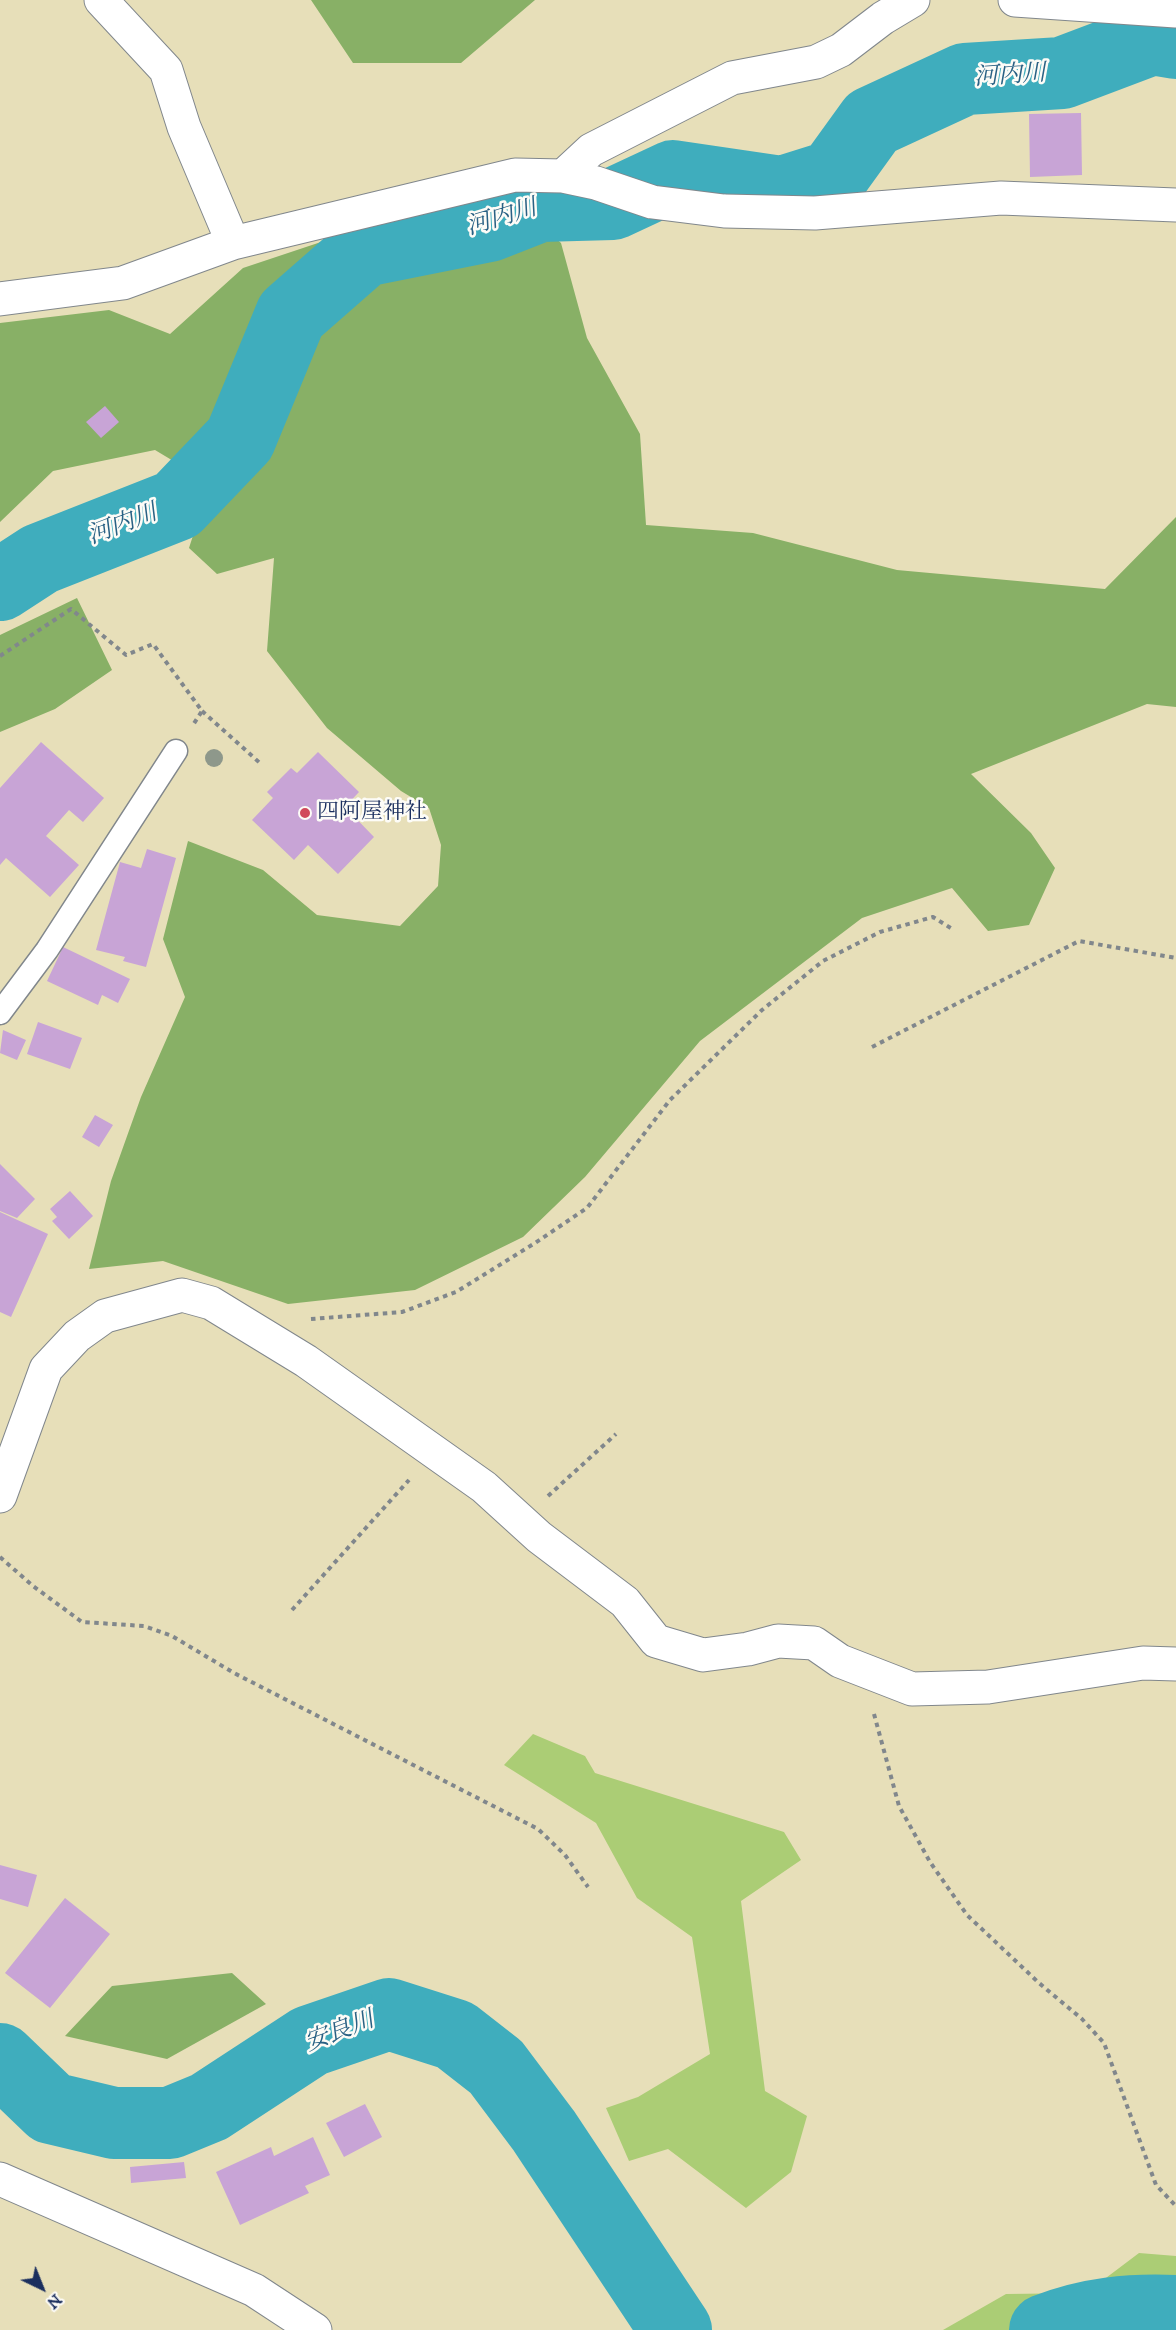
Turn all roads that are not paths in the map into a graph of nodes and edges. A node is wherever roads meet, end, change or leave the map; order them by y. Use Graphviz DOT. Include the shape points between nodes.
graph roads {
  1 [pos="101,0"];
  2 [pos="910,0"];
  3 [pos="1015,0"];
  4 [pos="1176,11"];
  5 [pos="563,176"];
  6 [pos="1176,205"];
  7 [pos="233,243"];
  8 [pos="0,299"];
  9 [pos="176,751"];
  10 [pos="0,1013"];
  11 [pos="0,1496"];
  12 [pos="1176,1664"];
  13 [pos="0,2179"];
  14 [pos="315,2330"];
  1 -- 7 [label="street" via="166,70 184,127"];
  2 -- 5 [label="street" via="841,50 816,62 732,78 591,150"];
  3 -- 4 [label="street"];
  5 -- 6 [label="street" via="652,202 724,211 815,213 1001,198"];
  5 -- 7 [label="street" via="514,175"];
  7 -- 8 [label="street" via="123,283"];
  9 -- 10 [label="lane" via="47,950"];
  11 -- 12 [label="street" via="46,1369 77,1336 105,1316 182,1295 211,1303 265,1335 484,1487 625,1602 657,1641 704,1655 778,1641 814,1643 840,1661 912,1689 988,1687 1143,1663"];
  13 -- 14 [label="street" via="254,2290"];
}
